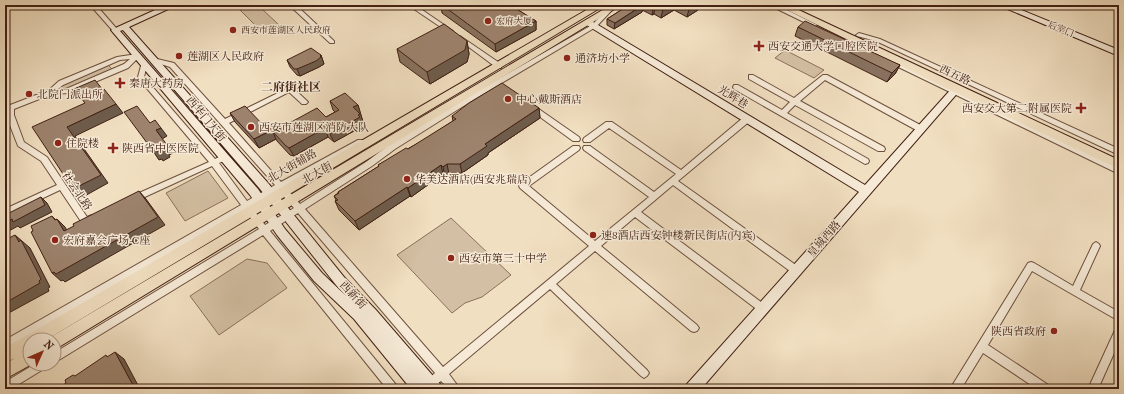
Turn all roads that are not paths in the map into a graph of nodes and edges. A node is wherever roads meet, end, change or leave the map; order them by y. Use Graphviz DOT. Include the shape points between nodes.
graph roads {
  1 [pos="93,5"];
  2 [pos="173,5"];
  3 [pos="292,5"];
  4 [pos="411,5"];
  5 [pos="772,5"];
  6 [pos="781,5"];
  7 [pos="795,5"];
  8 [pos="1002,5"];
  9 [pos="604,8"];
  10 [pos="591,24"];
  11 [pos="119,28"];
  12 [pos="859,35"];
  13 [pos="332,42"];
  14 [pos="1119,53"];
  15 [pos="145,60"];
  16 [pos="498,65"];
  17 [pos="751,77"];
  18 [pos="736,87"];
  19 [pos="955,91"];
  20 [pos="795,101"];
  21 [pos="304,102"];
  22 [pos="528,104"];
  23 [pos="7,109"];
  24 [pos="782,114"];
  25 [pos="746,119"];
  26 [pos="224,123"];
  27 [pos="921,129"];
  28 [pos="576,144"];
  29 [pos="587,144"];
  30 [pos="881,149"];
  31 [pos="1119,152"];
  32 [pos="1119,157"];
  33 [pos="219,160"];
  34 [pos="865,161"];
  35 [pos="1119,165"];
  36 [pos="1119,171"];
  37 [pos="682,174"];
  38 [pos="673,181"];
  39 [pos="61,186"];
  40 [pos="282,189"];
  41 [pos="866,191"];
  42 [pos="654,197"];
  43 [pos="123,203"];
  44 [pos="278,203"];
  45 [pos="295,204"];
  46 [pos="636,212"];
  47 [pos="102,213"];
  48 [pos="260,213"];
  49 [pos="5,214"];
  50 [pos="596,246"];
  51 [pos="1096,246"];
  52 [pos="796,271"];
  53 [pos="550,284"];
  54 [pos="1075,292"];
  55 [pos="762,308"];
  56 [pos="1119,317"];
  57 [pos="694,328"];
  58 [pos="1119,331"];
  59 [pos="47,332"];
  60 [pos="62,338"];
  61 [pos="5,345"];
  62 [pos="22,346"];
  63 [pos="981,346"];
  64 [pos="62,352"];
  65 [pos="5,356"];
  66 [pos="22,362"];
  67 [pos="5,372"];
  68 [pos="30,372"];
  69 [pos="644,373"];
  70 [pos="442,374"];
  71 [pos="5,387"];
  72 [pos="429,387"];
  73 [pos="393,389"];
  74 [pos="455,389"];
  75 [pos="692,389"];
  76 [pos="955,389"];
  77 [pos="1046,389"];
  78 [pos="1093,389"];
  1 -- 11 [label="street"];
  2 -- 11 [label="street"];
  3 -- 13 [label="street"];
  4 -- 16 [label="street"];
  5 -- 19 [label="street"];
  6 -- 19 [label="main road, 西五路"];
  7 -- 12 [label="main road, 西五路"];
  8 -- 14 [label="street, 后宰门"];
  9 -- 10 [label="main road, 北大街"];
  9 -- 16 [label="main road, 北大街"];
  10 -- 25 [label="street, 光辉巷"];
  10 -- 45 [label="main road, 北大街" via="499,83"];
  11 -- 15 [label="street, 西华门大街"];
  11 -- 15 [label="street, 西华门大街"];
  12 -- 31 [label="street" via="878,40"];
  12 -- 32 [label="main road, 西五路"];
  15 -- 23 [label="street" via="67,91 51,92"];
  15 -- 26 [label="street" via="172,65"];
  15 -- 33 [label="street, 西华门大街"];
  15 -- 44 [label="street, 西华门大街"];
  16 -- 40 [label="main road, 北大街"];
  17 -- 20 [label="street"];
  18 -- 24 [label="street"];
  19 -- 27 [label="street, 皇城西路"];
  19 -- 35 [label="main road, 西五路"];
  19 -- 36 [label="street"];
  20 -- 24 [label="street"];
  20 -- 27 [label="street" via="825,77"];
  20 -- 30 [label="street"];
  21 -- 26 [label="street" via="290,89"];
  22 -- 28 [label="street"];
  23 -- 39 [label="street, 社会北路" via="21,144 44,159"];
  24 -- 34 [label="street"];
  25 -- 37 [label="street"];
  25 -- 41 [label="street, 光辉巷"];
  26 -- 40 [label="street"];
  27 -- 41 [label="street, 皇城西路"];
  28 -- 29 [label="street" via="581,138"];
  28 -- 29 [label="street" via="581,150"];
  28 -- 50 [label="street" via="523,186"];
  29 -- 37 [label="street" via="609,124"];
  29 -- 42 [label="street"];
  33 -- 43 [label="street"];
  33 -- 48 [label="street, 西华门大街"];
  37 -- 38 [label="street"];
  38 -- 42 [label="street"];
  38 -- 52 [label="street"];
  39 -- 47 [label="street, 社会北路" via="85,221"];
  39 -- 49 [label="street"];
  40 -- 44 [label="main road, 北大街"];
  40 -- 45 [label="street"];
  41 -- 52 [label="street, 皇城西路"];
  42 -- 46 [label="street"];
  44 -- 45 [label="main road, 北大街"];
  44 -- 48 [label="main road, 北大街"];
  44 -- 48 [label="street, 北大街辅路"];
  44 -- 72 [label="street, 西新街" via="340,281 372,314"];
  45 -- 70 [label="street"];
  46 -- 50 [label="street"];
  46 -- 55 [label="street"];
  48 -- 59 [label="main road, 北大街"];
  48 -- 60 [label="main road, 北大街"];
  48 -- 61 [label="street, 北大街辅路"];
  48 -- 64 [label="street, 北大街辅路"];
  48 -- 72 [label="street, 西新街" via="318,277"];
  48 -- 73 [label="street"];
  50 -- 53 [label="street"];
  50 -- 57 [label="street"];
  51 -- 54 [label="street"];
  52 -- 55 [label="street, 皇城西路"];
  53 -- 69 [label="street"];
  53 -- 70 [label="street"];
  54 -- 56 [label="street"];
  54 -- 63 [label="street" via="1030,266"];
  55 -- 75 [label="street, 皇城西路"];
  58 -- 78 [label="street"];
  62 -- 65 [label="main road"];
  63 -- 76 [label="street"];
  63 -- 77 [label="street"];
  66 -- 67 [label="main road"];
  68 -- 71 [label="street"];
  70 -- 72 [label="street"];
  70 -- 74 [label="street"];
}
